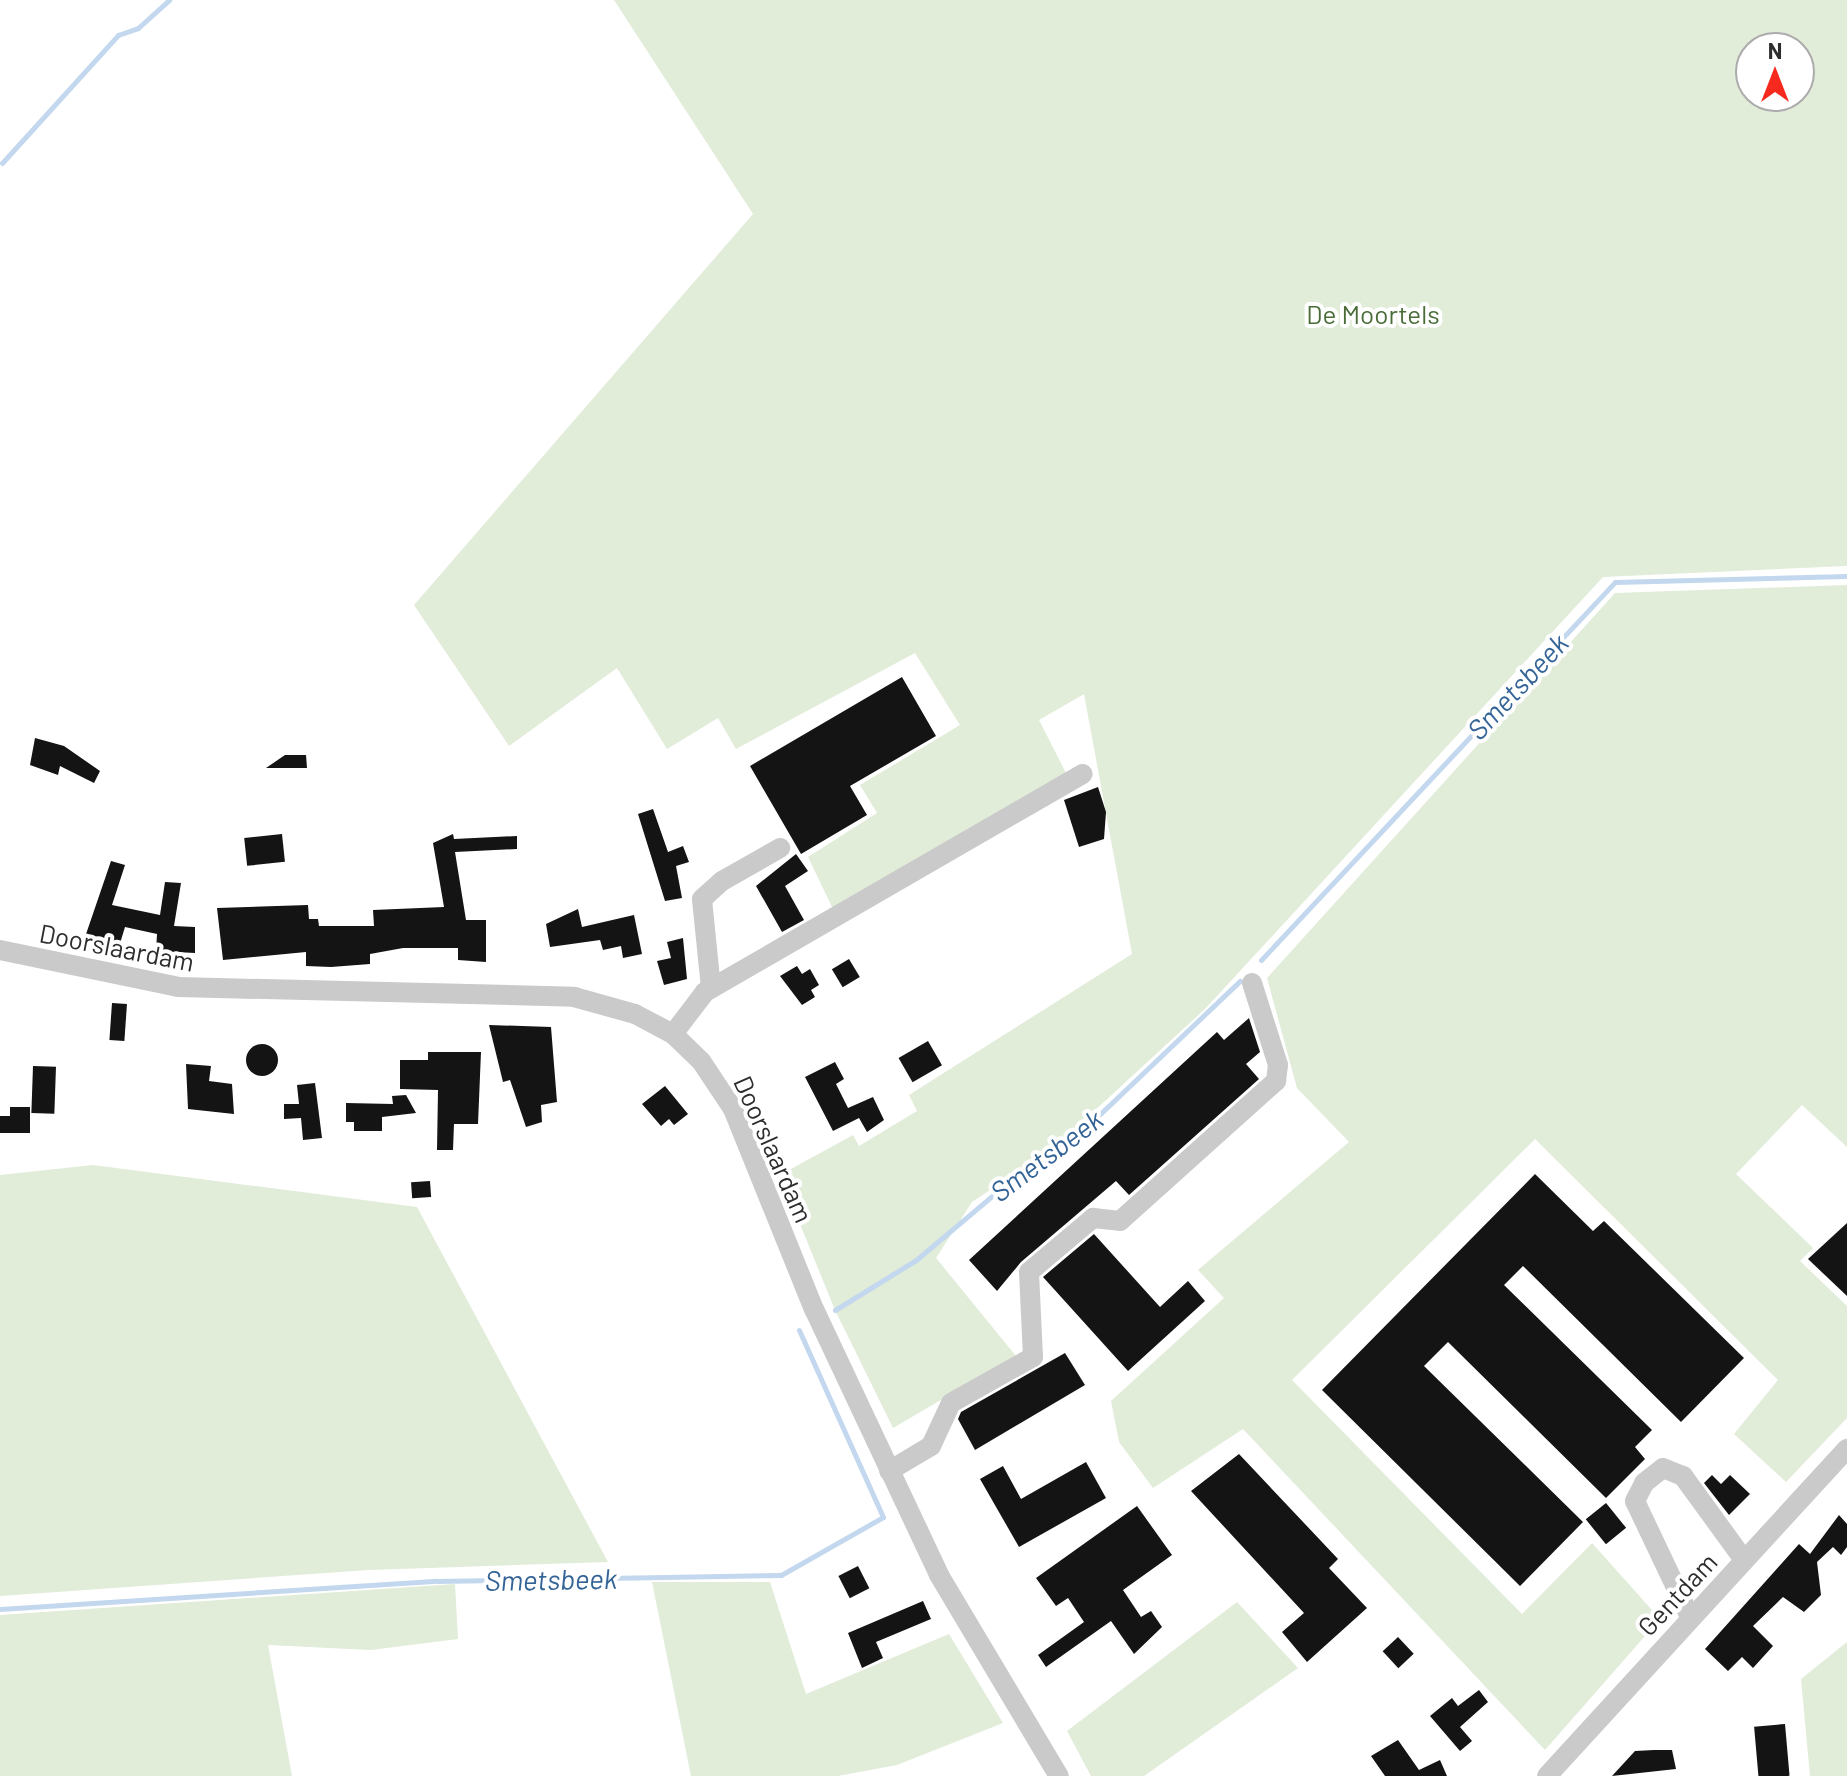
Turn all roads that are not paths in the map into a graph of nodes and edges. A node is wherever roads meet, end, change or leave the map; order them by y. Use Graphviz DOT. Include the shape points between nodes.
graph roads {
  1 [pos="1083,774"];
  2 [pos="780,848"];
  3 [pos="690,897"];
  4 [pos="0,950"];
  5 [pos="1252,983"];
  6 [pos="708,990"];
  7 [pos="673,1034"];
  8 [pos="1847,1449"];
  9 [pos="889,1471"];
  10 [pos="1744,1560"];
  11 [pos="1690,1617"];
  12 [pos="1059,1776"];
  13 [pos="1547,1776"];
  1 -- 6 [label="street"];
  2 -- 6 [label="street" via="722,881 702,899"];
  3 -- 6 [label="street"];
  4 -- 7 [label="street, Doorslaardam" via="178,987 574,997 635,1014"];
  5 -- 9 [label="street" via="1278,1065 1276,1081 1120,1221 1093,1218 1029,1272 1033,1357 951,1403 931,1446"];
  6 -- 7 [label="street"];
  7 -- 9 [label="street, Doorslaardam" via="701,1061 733,1109 814,1309"];
  8 -- 10 [label="street, Gentdam"];
  9 -- 12 [label="street, Doorslaardam" via="939,1575"];
  10 -- 11 [label="street, Gentdam"];
  10 -- 11 [label="street" via="1683,1476 1663,1468 1644,1483 1638,1509"];
  11 -- 13 [label="street, Gentdam"];
}
